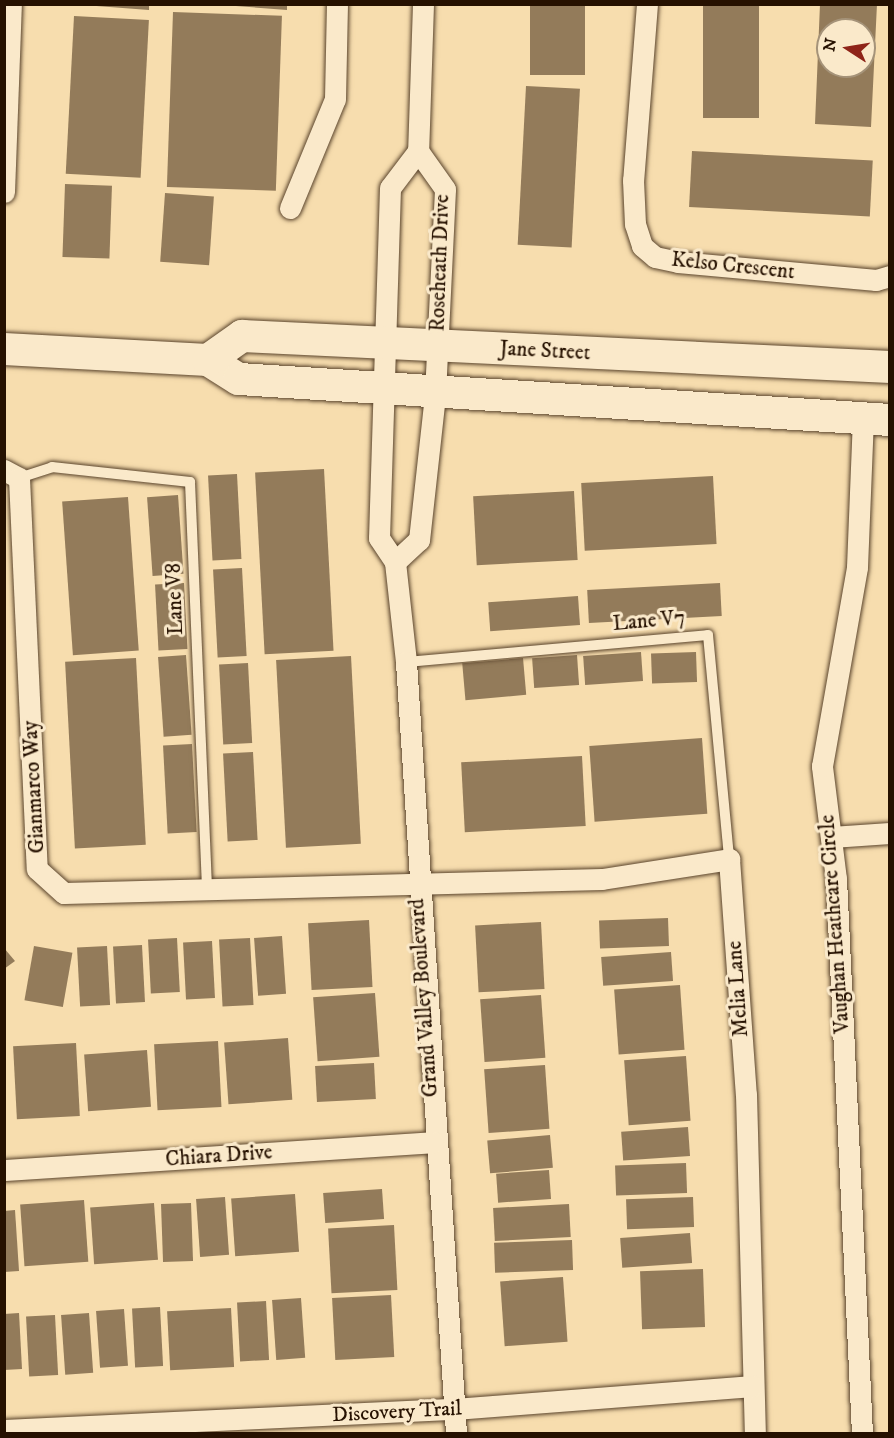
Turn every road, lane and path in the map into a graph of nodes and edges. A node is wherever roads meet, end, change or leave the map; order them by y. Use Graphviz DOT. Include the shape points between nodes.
graph roads {
  1 [pos="12,4"];
  2 [pos="337,4"];
  3 [pos="423,4"];
  4 [pos="647,4"];
  5 [pos="418,150"];
  6 [pos="4,192"];
  7 [pos="290,208"];
  8 [pos="890,276"];
  9 [pos="389,345"];
  10 [pos="437,347"];
  11 [pos="4,349"];
  12 [pos="208,360"];
  13 [pos="890,367"];
  14 [pos="387,389"];
  15 [pos="435,394"];
  16 [pos="876,420"];
  17 [pos="12,474"];
  18 [pos="395,562"];
  19 [pos="406,662"];
  20 [pos="890,833"];
  21 [pos="831,837"];
  22 [pos="729,859"];
  23 [pos="416,885"];
  24 [pos="207,888"];
  25 [pos="433,1142"];
  26 [pos="4,1170"];
  27 [pos="752,1386"];
  28 [pos="454,1409"];
  29 [pos="4,1430"];
  30 [pos="456,1434"];
  31 [pos="755,1434"];
  32 [pos="862,1434"];
  1 -- 6 [label="street"];
  2 -- 7 [label="street" via="335,99"];
  3 -- 5 [label="street"];
  4 -- 8 [label="street, Kelso Crescent" via="633,180 635,225 642,246 655,257 678,262 876,280"];
  5 -- 9 [label="street" via="390,188"];
  5 -- 10 [label="street, Roseheath Drive" via="445,189"];
  9 -- 10 [label="main road, Jane Street"];
  9 -- 12 [label="main road, Jane Street" via="242,336"];
  9 -- 14 [label="street, Grand Valley Boulevard"];
  10 -- 13 [label="main road, Jane Street"];
  10 -- 15 [label="street"];
  11 -- 12 [label="main road"];
  12 -- 14 [label="main road" via="239,379"];
  14 -- 15 [label="main road"];
  14 -- 18 [label="street, Grand Valley Boulevard" via="379,538"];
  15 -- 16 [label="main road"];
  15 -- 18 [label="street" via="419,540"];
  16 -- 21 [label="street, Vaughan Heathcare Circle" via="852,612 824,738"];
  17 -- 24 [label="street, Gianmarco Way" via="37,870 64,893"];
  17 -- 24 [label="lane, Lane V8" via="52,467 190,482"];
  18 -- 19 [label="street, Grand Valley Boulevard"];
  19 -- 22 [label="lane, Lane V7" via="708,635"];
  19 -- 23 [label="street, Grand Valley Boulevard"];
  20 -- 21 [label="street"];
  21 -- 32 [label="street, Vaughan Heathcare Circle"];
  22 -- 23 [label="street" via="602,879"];
  22 -- 27 [label="street, Melia Lane" via="746,1094"];
  23 -- 24 [label="street, Gianmarco Way"];
  23 -- 25 [label="street, Grand Valley Boulevard"];
  25 -- 26 [label="street, Chiara Drive"];
  25 -- 28 [label="street, Grand Valley Boulevard"];
  27 -- 28 [label="street, Discovery Trail"];
  27 -- 31 [label="street, Melia Lane"];
  28 -- 29 [label="street, Discovery Trail"];
  28 -- 30 [label="street, Grand Valley Boulevard"];
}
